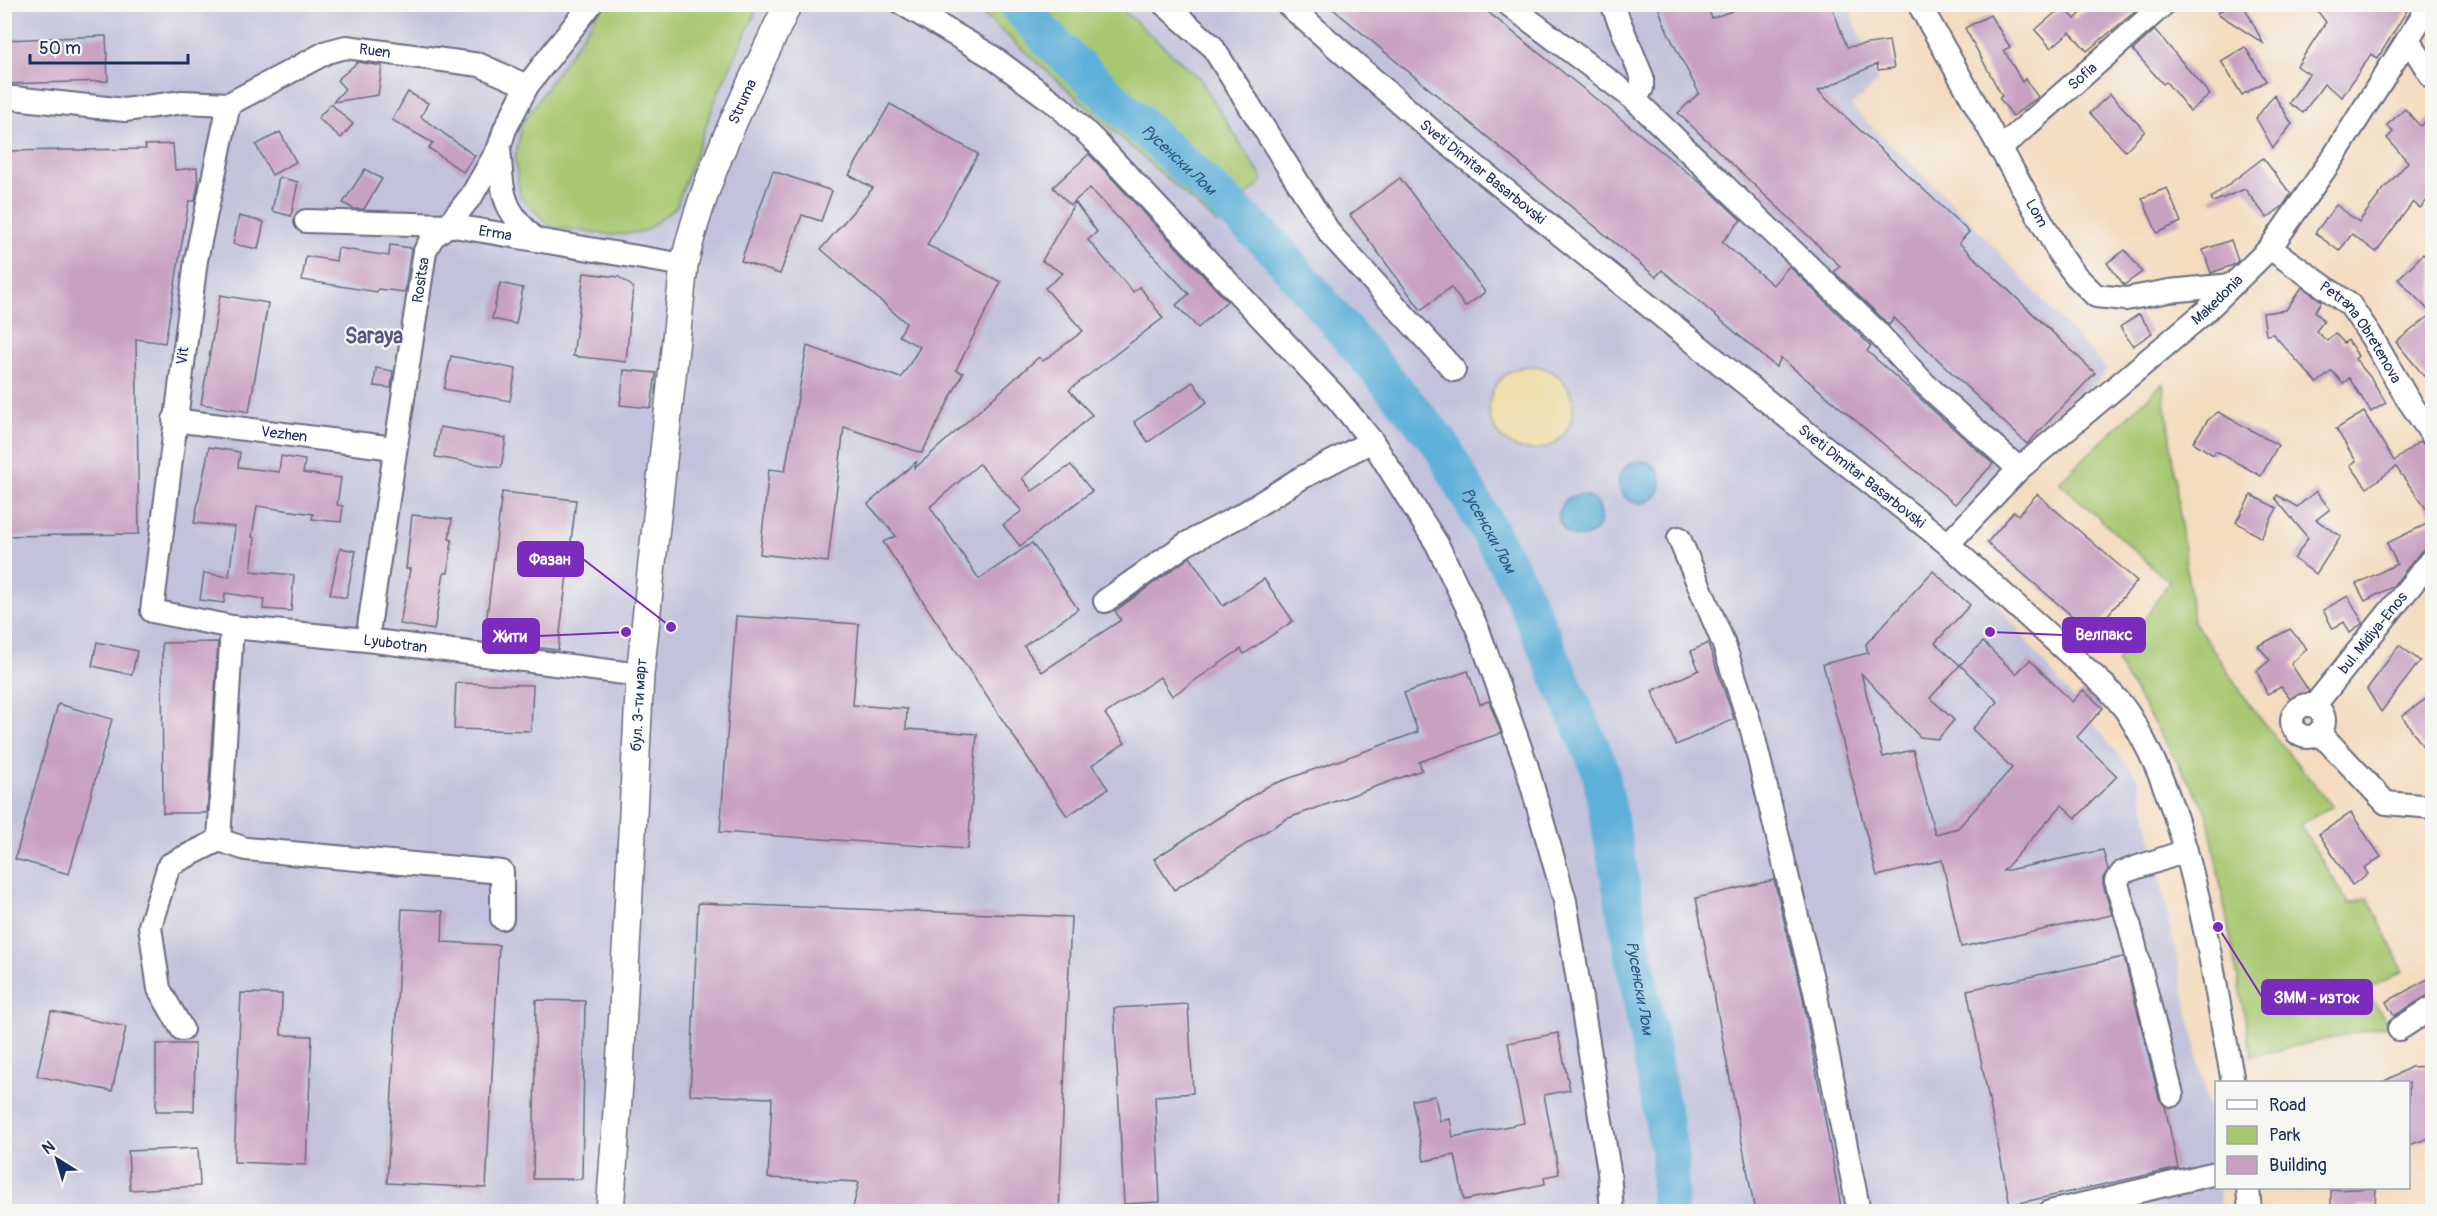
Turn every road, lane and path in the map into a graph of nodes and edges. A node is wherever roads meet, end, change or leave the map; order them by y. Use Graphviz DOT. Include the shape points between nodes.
graph roads {
  1 [pos="591,4"];
  2 [pos="788,4"];
  3 [pos="903,4"];
  4 [pos="1164,4"];
  5 [pos="1287,4"];
  6 [pos="1508,4"];
  7 [pos="1612,4"];
  8 [pos="1919,4"];
  9 [pos="2164,4"];
  10 [pos="2430,4"];
  11 [pos="2409,39"];
  12 [pos="2433,77"];
  13 [pos="527,86"];
  14 [pos="4,97"];
  15 [pos="1635,100"];
  16 [pos="230,104"];
  17 [pos="499,148"];
  18 [pos="2000,149"];
  19 [pos="703,201"];
  20 [pos="306,220"];
  21 [pos="448,225"];
  22 [pos="535,240"];
  23 [pos="2270,248"];
  24 [pos="684,265"];
  25 [pos="2232,285"];
  26 [pos="1454,370"];
  27 [pos="174,420"];
  28 [pos="2433,435"];
  29 [pos="1372,441"];
  30 [pos="394,448"];
  31 [pos="2019,470"];
  32 [pos="1679,538"];
  33 [pos="1948,544"];
  34 [pos="2433,559"];
  35 [pos="1105,601"];
  36 [pos="152,611"];
  37 [pos="232,627"];
  38 [pos="367,640"];
  39 [pos="640,675"];
  40 [pos="2433,807"];
  41 [pos="219,840"];
  42 [pos="2186,850"];
  43 [pos="502,918"];
  44 [pos="2433,1008"];
  45 [pos="183,1029"];
  46 [pos="2399,1029"];
  47 [pos="2233,1081"];
  48 [pos="2172,1095"];
  49 [pos="2215,1173"];
  50 [pos="2248,1189"];
  51 [pos="610,1212"];
  52 [pos="1612,1212"];
  53 [pos="1859,1212"];
  54 [pos="2050,1212"];
  55 [pos="2250,1212"];
  1 -- 13 [label="street, Rositsa"];
  2 -- 19 [label="main road, Struma"];
  3 -- 29 [label="street" via="991,56 1060,108 1219,272"];
  4 -- 26 [label="street" via="1212,46 1331,235"];
  5 -- 33 [label="street, Sveti Dimitar Basarbovski" via="1432,131"];
  6 -- 15 [label="street"];
  7 -- 15 [label="street" via="1642,76 1642,88"];
  8 -- 18 [label="street, Lom"];
  9 -- 18 [label="street, Sofia"];
  10 -- 11 [label="street, Makedonia"];
  11 -- 12 [label="street"];
  11 -- 23 [label="street, Makedonia"];
  13 -- 16 [label="street, Ruen" via="480,65 346,47 327,52"];
  13 -- 17 [label="street, Rositsa"];
  14 -- 16 [label="street" via="125,110 183,102"];
  15 -- 31 [label="street" via="1875,330 1924,383"];
  16 -- 27 [label="street, Vit" via="196,260"];
  17 -- 21 [label="street, Rositsa" via="472,195"];
  17 -- 22 [label="street" via="503,194 515,221"];
  18 -- 25 [label="street, Lom" via="2061,256 2096,296 2126,299"];
  19 -- 24 [label="main road, бул. 3-ти март"];
  20 -- 21 [label="street, Erma"];
  21 -- 22 [label="street, Erma"];
  21 -- 30 [label="street, Rositsa" via="432,238 425,251"];
  22 -- 24 [label="street, Erma"];
  23 -- 25 [label="street, Makedonia"];
  23 -- 28 [label="street, Petrana Obretenova" via="2350,305"];
  24 -- 39 [label="main road, бул. 3-ти март"];
  25 -- 31 [label="street, Makedonia"];
  27 -- 30 [label="street, Vezhen"];
  27 -- 36 [label="street, Vit"];
  29 -- 35 [label="street" via="1186,544"];
  29 -- 52 [label="street" via="1437,544 1478,630 1526,764 1565,901 1609,1171"];
  30 -- 38 [label="street, Rositsa"];
  31 -- 33 [label="street, Makedonia"];
  32 -- 53 [label="street" via="1723,642 1752,730 1815,991"];
  33 -- 42 [label="street, Sveti Dimitar Basarbovski" via="2106,687 2129,714 2160,774"];
  34 -- 40 [label="street, bul. Midiya-Enos" via="2314,706 2324,722 2319,732 2386,803"];
  36 -- 37 [label="street, Lyubotran"];
  37 -- 38 [label="street, Lyubotran"];
  37 -- 41 [label="street"];
  38 -- 39 [label="street, Lyubotran"];
  39 -- 51 [label="main road, бул. 3-ти март"];
  41 -- 43 [label="street" via="246,849 502,872"];
  41 -- 45 [label="street" via="169,865 150,926 159,988"];
  42 -- 47 [label="street, Sveti Dimitar Basarbovski"];
  42 -- 48 [label="street" via="2123,872 2116,881"];
  44 -- 46 [label="street"];
  49 -- 54 [label="street"];
  50 -- 55 [label="street"];
}
